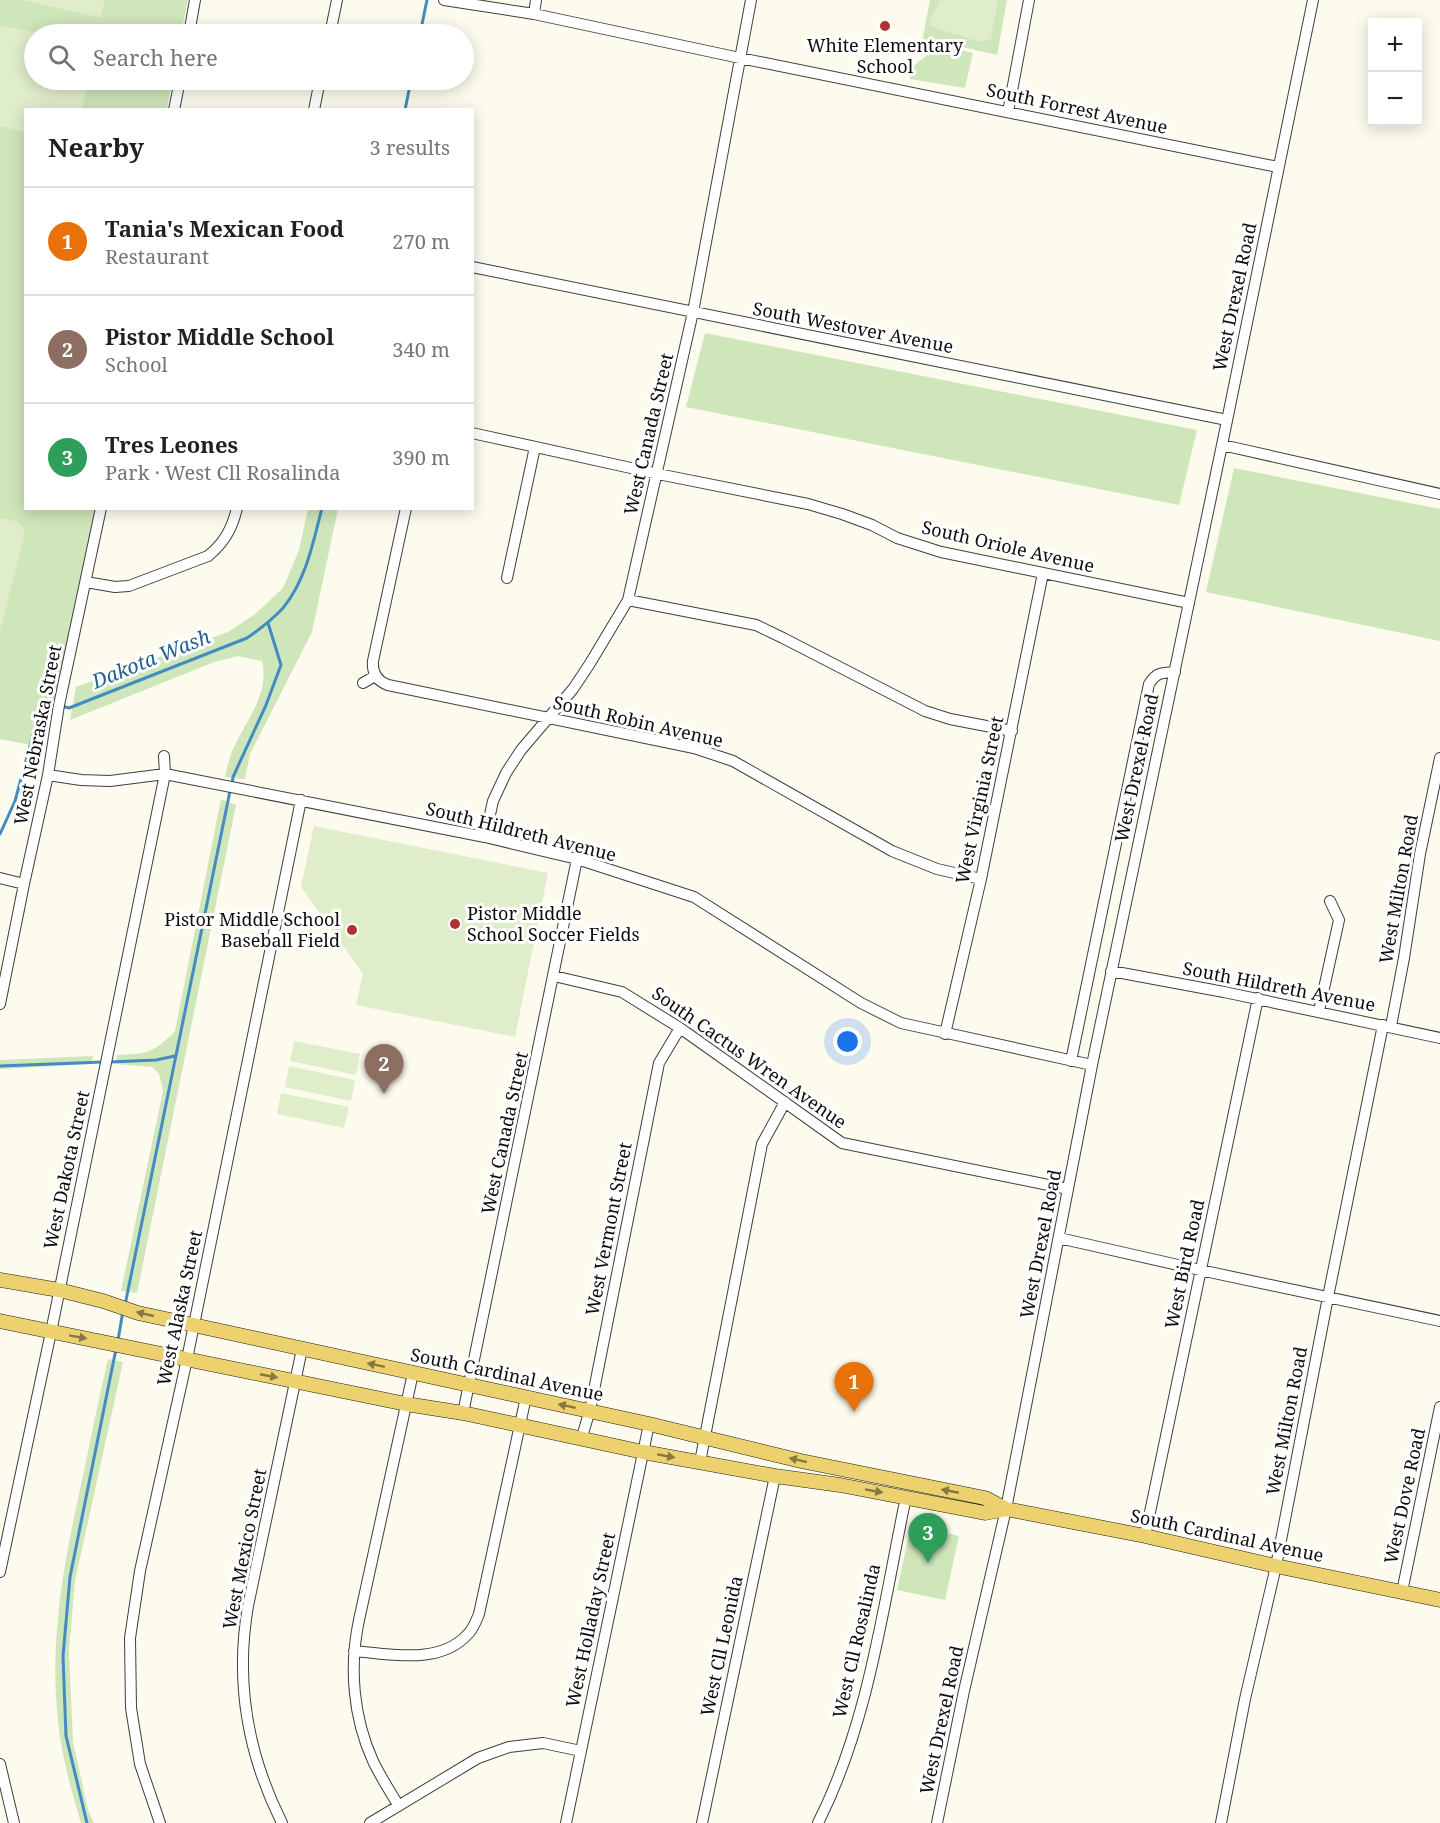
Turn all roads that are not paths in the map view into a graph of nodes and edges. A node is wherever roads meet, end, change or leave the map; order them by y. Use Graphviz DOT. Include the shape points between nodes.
graph roads {
  1 [pos="195,0"];
  2 [pos="337,0"];
  3 [pos="444,0"];
  4 [pos="536,0"];
  5 [pos="752,0"];
  6 [pos="1029,0"];
  7 [pos="1313,0"];
  8 [pos="534,14"];
  9 [pos="191,24"];
  10 [pos="332,24"];
  11 [pos="740,58"];
  12 [pos="178,90"];
  13 [pos="318,90"];
  14 [pos="174,108"];
  15 [pos="314,108"];
  16 [pos="1008,112"];
  17 [pos="1278,167"];
  18 [pos="474,267"];
  19 [pos="693,312"];
  20 [pos="1227,420"];
  21 [pos="474,433"];
  22 [pos="1222,445"];
  23 [pos="535,447"];
  24 [pos="658,474"];
  25 [pos="1440,494"];
  26 [pos="101,510"];
  27 [pos="237,510"];
  28 [pos="406,510"];
  29 [pos="1044,573"];
  30 [pos="507,578"];
  31 [pos="86,582"];
  32 [pos="628,600"];
  33 [pos="1189,603"];
  34 [pos="1175,672"];
  35 [pos="375,676"];
  36 [pos="363,683"];
  37 [pos="546,718"];
  38 [pos="1012,731"];
  39 [pos="164,756"];
  40 [pos="1440,758"];
  41 [pos="165,774"];
  42 [pos="48,775"];
  43 [pos="301,800"];
  44 [pos="485,837"];
  45 [pos="577,859"];
  46 [pos="0,879"];
  47 [pos="981,879"];
  48 [pos="24,884"];
  49 [pos="1330,901"];
  50 [pos="1111,971"];
  51 [pos="554,976"];
  52 [pos="1258,998"];
  53 [pos="0,1004"];
  54 [pos="1319,1011"];
  55 [pos="1387,1026"];
  56 [pos="680,1028"];
  57 [pos="945,1034"];
  58 [pos="1440,1038"];
  59 [pos="1071,1061"];
  60 [pos="1092,1065"];
  61 [pos="785,1102"];
  62 [pos="1068,1189"];
  63 [pos="1059,1238"];
  64 [pos="1200,1270"];
  65 [pos="0,1280"];
  66 [pos="59,1290"];
  67 [pos="1328,1297"];
  68 [pos="0,1321"];
  69 [pos="1440,1321"];
  70 [pos="193,1325"];
  71 [pos="51,1332"];
  72 [pos="302,1349"];
  73 [pos="187,1359"];
  74 [pos="413,1373"];
  75 [pos="296,1381"];
  76 [pos="470,1384"];
  77 [pos="526,1397"];
  78 [pos="406,1404"];
  79 [pos="1440,1407"];
  80 [pos="590,1410"];
  81 [pos="463,1413"];
  82 [pos="649,1424"];
  83 [pos="520,1427"];
  84 [pos="704,1438"];
  85 [pos="581,1440"];
  86 [pos="643,1452"];
  87 [pos="700,1462"];
  88 [pos="775,1476"];
  89 [pos="906,1497"];
  90 [pos="1005,1509"];
  91 [pos="1145,1536"];
  92 [pos="1276,1566"];
  93 [pos="0,1572"];
  94 [pos="1402,1592"];
  95 [pos="1440,1600"];
  96 [pos="354,1652"];
  97 [pos="581,1751"];
  98 [pos="0,1764"];
  99 [pos="2,1785"];
  100 [pos="398,1806"];
  101 [pos="14,1823"];
  102 [pos="160,1823"];
  103 [pos="282,1823"];
  104 [pos="370,1823"];
  105 [pos="566,1823"];
  106 [pos="702,1823"];
  107 [pos="818,1823"];
  108 [pos="938,1823"];
  109 [pos="1221,1823"];
  1 -- 9 [label="street"];
  2 -- 10 [label="street"];
  3 -- 8 [label="street, South Forrest Avenue"];
  4 -- 8 [label="street"];
  5 -- 11 [label="street, West Canada Street"];
  6 -- 16 [label="street"];
  7 -- 17 [label="street, West Drexel Road"];
  8 -- 11 [label="street, South Forrest Avenue"];
  11 -- 16 [label="street, South Forrest Avenue"];
  11 -- 19 [label="street, West Canada Street"];
  12 -- 14 [label="street"];
  13 -- 15 [label="street"];
  16 -- 17 [label="street, South Forrest Avenue"];
  17 -- 20 [label="street, West Drexel Road"];
  18 -- 19 [label="street, South Westover Avenue"];
  19 -- 20 [label="street, South Westover Avenue"];
  19 -- 24 [label="street, West Canada Street"];
  20 -- 22 [label="street, West Drexel Road"];
  21 -- 23 [label="street, South Oriole Avenue"];
  22 -- 25 [label="street"];
  22 -- 33 [label="street, West Drexel Road"];
  23 -- 24 [label="street, South Oriole Avenue"];
  23 -- 30 [label="street"];
  24 -- 29 [label="street, South Oriole Avenue" via="808,504 941,552"];
  24 -- 32 [label="street, West Canada Street"];
  26 -- 31 [label="street, West Nebraska Street"];
  27 -- 31 [label="street" via="228,536 208,556 129,586"];
  28 -- 35 [label="street" via="374,661"];
  29 -- 33 [label="street, South Oriole Avenue"];
  29 -- 38 [label="street, West Virginia Street"];
  31 -- 42 [label="street, West Nebraska Street"];
  32 -- 37 [label="street, West Canada Street" via="573,689"];
  32 -- 38 [label="street" via="756,625 925,711"];
  33 -- 34 [label="street, West Drexel Road"];
  34 -- 50 [label="street, West Drexel Road"];
  34 -- 59 [label="street, West Drexel Road" via="1154,676 1149,684"];
  35 -- 36 [label="street"];
  35 -- 37 [label="street, South Robin Avenue" via="388,685"];
  37 -- 44 [label="street, West Canada Street" via="499,786"];
  37 -- 47 [label="street, South Robin Avenue" via="694,748 733,761 892,851 937,869"];
  38 -- 47 [label="street, West Virginia Street"];
  39 -- 41 [label="street, West Dakota Street"];
  40 -- 55 [label="street, West Milton Road" via="1404,958"];
  41 -- 42 [label="street, South Hildreth Avenue" via="110,782"];
  41 -- 43 [label="street, South Hildreth Avenue"];
  41 -- 66 [label="street, West Dakota Street"];
  42 -- 48 [label="street, West Nebraska Street"];
  43 -- 44 [label="street, South Hildreth Avenue"];
  43 -- 70 [label="street, West Alaska Street"];
  44 -- 45 [label="street, South Hildreth Avenue"];
  45 -- 51 [label="street, West Canada Street"];
  45 -- 57 [label="street, South Hildreth Avenue" via="694,897 861,1004 901,1023"];
  46 -- 48 [label="street"];
  47 -- 57 [label="street, West Virginia Street"];
  48 -- 53 [label="street, West Nebraska Street"];
  49 -- 54 [label="street" via="1339,920"];
  50 -- 52 [label="street, South Hildreth Avenue"];
  50 -- 60 [label="street, West Drexel Road"];
  51 -- 56 [label="street, South Cactus Wren Avenue" via="622,992"];
  51 -- 76 [label="street, West Canada Street"];
  52 -- 54 [label="street, South Hildreth Avenue"];
  52 -- 64 [label="street, West Bird Road"];
  54 -- 55 [label="street, South Hildreth Avenue"];
  55 -- 58 [label="street, South Hildreth Avenue"];
  55 -- 67 [label="street, West Milton Road"];
  56 -- 61 [label="street, South Cactus Wren Avenue"];
  56 -- 80 [label="street, West Vermont Street" via="659,1063"];
  57 -- 59 [label="street, South Hildreth Avenue"];
  59 -- 60 [label="street, South Hildreth Avenue"];
  60 -- 62 [label="street, West Drexel Road"];
  61 -- 62 [label="street, South Cactus Wren Avenue" via="842,1143"];
  61 -- 84 [label="street" via="762,1144"];
  62 -- 63 [label="street, West Drexel Road"];
  63 -- 64 [label="street"];
  63 -- 90 [label="street, West Drexel Road"];
  64 -- 67 [label="street"];
  64 -- 91 [label="street, West Bird Road"];
  65 -- 66 [label="main road, South Cardinal Avenue"];
  70 -- 66 [label="main road, South Cardinal Avenue, one-way"];
  66 -- 71 [label="street, West Dakota Street"];
  67 -- 69 [label="street"];
  67 -- 92 [label="street, West Milton Road"];
  68 -- 71 [label="main road, South Cardinal Avenue"];
  70 -- 72 [label="main road, South Cardinal Avenue"];
  70 -- 73 [label="street, West Alaska Street"];
  71 -- 73 [label="main road, South Cardinal Avenue, one-way"];
  71 -- 93 [label="street, West Dakota Street"];
  74 -- 72 [label="main road, South Cardinal Avenue, one-way"];
  72 -- 75 [label="street, West Mexico Street"];
  73 -- 75 [label="main road, South Cardinal Avenue, one-way"];
  73 -- 102 [label="street, West Alaska Street" via="140,1571 130,1638 131,1708 141,1764"];
  74 -- 76 [label="main road, South Cardinal Avenue"];
  74 -- 78 [label="street"];
  75 -- 78 [label="main road, South Cardinal Avenue"];
  75 -- 103 [label="street, West Mexico Street" via="244,1646 248,1725 258,1767"];
  76 -- 77 [label="main road, South Cardinal Avenue"];
  76 -- 81 [label="street, West Canada Street"];
  80 -- 77 [label="main road, South Cardinal Avenue, one-way"];
  77 -- 83 [label="street"];
  78 -- 81 [label="main road, South Cardinal Avenue"];
  78 -- 96 [label="street"];
  79 -- 94 [label="street, West Dove Road"];
  80 -- 82 [label="main road, South Cardinal Avenue"];
  80 -- 85 [label="street, West Vermont Street"];
  81 -- 83 [label="main road, South Cardinal Avenue"];
  82 -- 84 [label="main road, South Cardinal Avenue"];
  82 -- 86 [label="street, West Holladay Street"];
  83 -- 85 [label="main road, South Cardinal Avenue"];
  83 -- 96 [label="street" via="479,1614 469,1634 453,1647 432,1654"];
  84 -- 87 [label="street"];
  90 -- 84 [label="main road, South Cardinal Avenue, one-way" via="985,1498"];
  85 -- 86 [label="main road, South Cardinal Avenue"];
  86 -- 87 [label="main road, South Cardinal Avenue, one-way"];
  86 -- 97 [label="street, West Holladay Street"];
  87 -- 88 [label="main road, South Cardinal Avenue"];
  88 -- 89 [label="main road, South Cardinal Avenue, one-way"];
  88 -- 106 [label="street, West Cll Leonida"];
  89 -- 90 [label="main road, South Cardinal Avenue" via="985,1513"];
  89 -- 107 [label="street, West Cll Rosalinda" via="866,1689 837,1780"];
  90 -- 91 [label="main road, South Cardinal Avenue"];
  90 -- 108 [label="street, West Drexel Road"];
  91 -- 92 [label="main road, South Cardinal Avenue"];
  92 -- 94 [label="main road, South Cardinal Avenue"];
  92 -- 109 [label="street, West Milton Road"];
  94 -- 95 [label="main road, South Cardinal Avenue"];
  96 -- 100 [label="street" via="359,1719 373,1761"];
  97 -- 100 [label="street" via="543,1743 509,1747 478,1758"];
  97 -- 105 [label="street, West Holladay Street"];
  98 -- 99 [label="street"];
  99 -- 101 [label="street"];
  100 -- 104 [label="street"];
}
